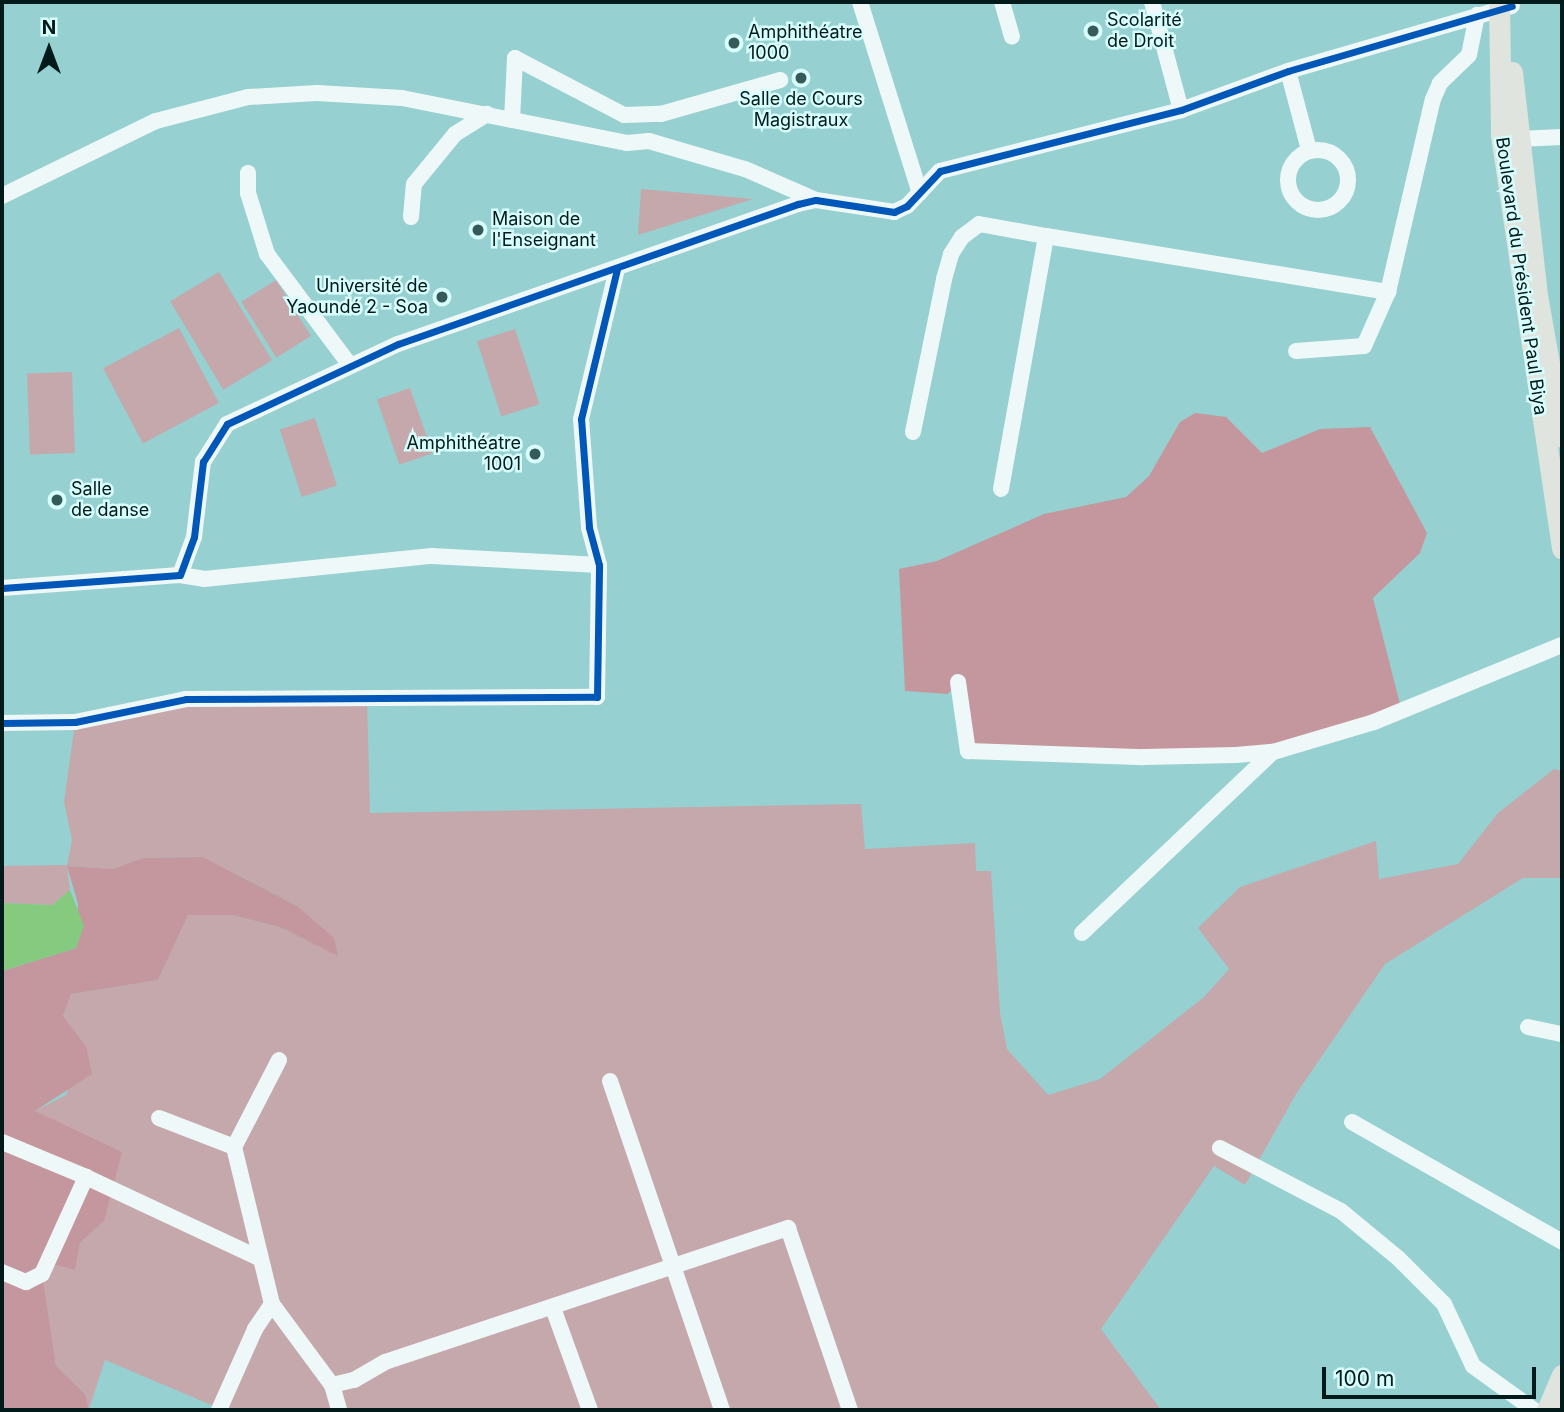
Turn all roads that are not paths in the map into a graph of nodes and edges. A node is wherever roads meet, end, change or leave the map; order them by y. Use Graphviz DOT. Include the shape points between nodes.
graph roads {
  1 [pos="860,2"];
  2 [pos="1002,2"];
  3 [pos="1152,2"];
  4 [pos="1506,5"];
  5 [pos="1477,15"];
  6 [pos="1012,37"];
  7 [pos="1288,71"];
  8 [pos="780,80"];
  9 [pos="1181,110"];
  10 [pos="487,114"];
  11 [pos="512,120"];
  12 [pos="1562,137"];
  13 [pos="1518,139"];
  14 [pos="1309,150"];
  15 [pos="248,173"];
  16 [pos="920,192"];
  17 [pos="2,196"];
  18 [pos="816,200"];
  19 [pos="411,217"];
  20 [pos="1046,236"];
  21 [pos="617,269"];
  22 [pos="1388,292"];
  23 [pos="1296,351"];
  24 [pos="349,364"];
  25 [pos="913,432"];
  26 [pos="1562,437"];
  27 [pos="1001,489"];
  28 [pos="1562,549"];
  29 [pos="598,565"];
  30 [pos="180,575"];
  31 [pos="2,588"];
  32 [pos="1562,645"];
  33 [pos="958,682"];
  34 [pos="2,723"];
  35 [pos="1273,752"];
  36 [pos="1082,933"];
  37 [pos="1528,1027"];
  38 [pos="1562,1034"];
  39 [pos="279,1060"];
  40 [pos="610,1081"];
  41 [pos="159,1118"];
  42 [pos="1352,1122"];
  43 [pos="2,1142"];
  44 [pos="234,1147"];
  45 [pos="1220,1148"];
  46 [pos="86,1177"];
  47 [pos="1562,1242"];
  48 [pos="259,1258"];
  49 [pos="675,1269"];
  50 [pos="2,1272"];
  51 [pos="272,1304"];
  52 [pos="553,1308"];
  53 [pos="1562,1375"];
  54 [pos="332,1385"];
  55 [pos="219,1410"];
  56 [pos="339,1410"];
  57 [pos="590,1410"];
  58 [pos="722,1410"];
  59 [pos="850,1410"];
  60 [pos="1534,1410"];
  61 [pos="1547,1410"];
  1 -- 16 [label="street"];
  2 -- 6 [label="street"];
  3 -- 9 [label="street"];
  4 -- 5 [label="street"];
  4 -- 13 [label="main road, Boulevard du Président Paul Biya"];
  4 -- 28 [label="main road, Boulevard du Président Paul Biya" via="1501,135"];
  5 -- 7 [label="street"];
  5 -- 22 [label="street" via="1469,55 1440,83 1433,99"];
  7 -- 9 [label="street"];
  7 -- 14 [label="street"];
  8 -- 11 [label="street" via="662,114 624,115 516,58"];
  9 -- 16 [label="street" via="940,171"];
  10 -- 11 [label="street"];
  10 -- 17 [label="street" via="362,94 248,97 156,121"];
  10 -- 19 [label="street" via="455,134 414,184"];
  11 -- 18 [label="street" via="627,143 649,141 744,169"];
  12 -- 13 [label="street"];
  13 -- 26 [label="main road, Boulevard du Président Paul Biya" via="1537,295"];
  15 -- 24 [label="street" via="248,193 267,254"];
  16 -- 18 [label="street" via="894,212"];
  18 -- 21 [label="street"];
  20 -- 22 [label="street"];
  20 -- 25 [label="street" via="979,224 962,237 944,279"];
  20 -- 27 [label="street"];
  21 -- 24 [label="street"];
  21 -- 29 [label="street" via="581,419 589,527"];
  22 -- 23 [label="street" via="1364,346"];
  24 -- 30 [label="street" via="251,410 227,424 214,439 204,462 194,537"];
  29 -- 30 [label="street" via="432,556 204,579"];
  29 -- 34 [label="street" via="597,697 186,699 75,722"];
  30 -- 31 [label="street"];
  32 -- 35 [label="street" via="1402,712"];
  33 -- 35 [label="street" via="968,751 1144,757"];
  35 -- 36 [label="street"];
  37 -- 38 [label="street"];
  39 -- 44 [label="street"];
  40 -- 49 [label="street"];
  41 -- 44 [label="street"];
  42 -- 47 [label="street"];
  43 -- 46 [label="street"];
  44 -- 48 [label="street"];
  45 -- 60 [label="street" via="1341,1211 1398,1258 1444,1304 1473,1366"];
  46 -- 48 [label="street"];
  46 -- 50 [label="street" via="42,1274 26,1282"];
  48 -- 51 [label="street"];
  49 -- 52 [label="street"];
  49 -- 58 [label="street"];
  49 -- 59 [label="street" via="788,1228"];
  51 -- 54 [label="street"];
  51 -- 55 [label="street" via="255,1329"];
  52 -- 54 [label="street" via="385,1362 354,1380"];
  52 -- 57 [label="street"];
  53 -- 61 [label="main road"];
  54 -- 56 [label="street"];
}
